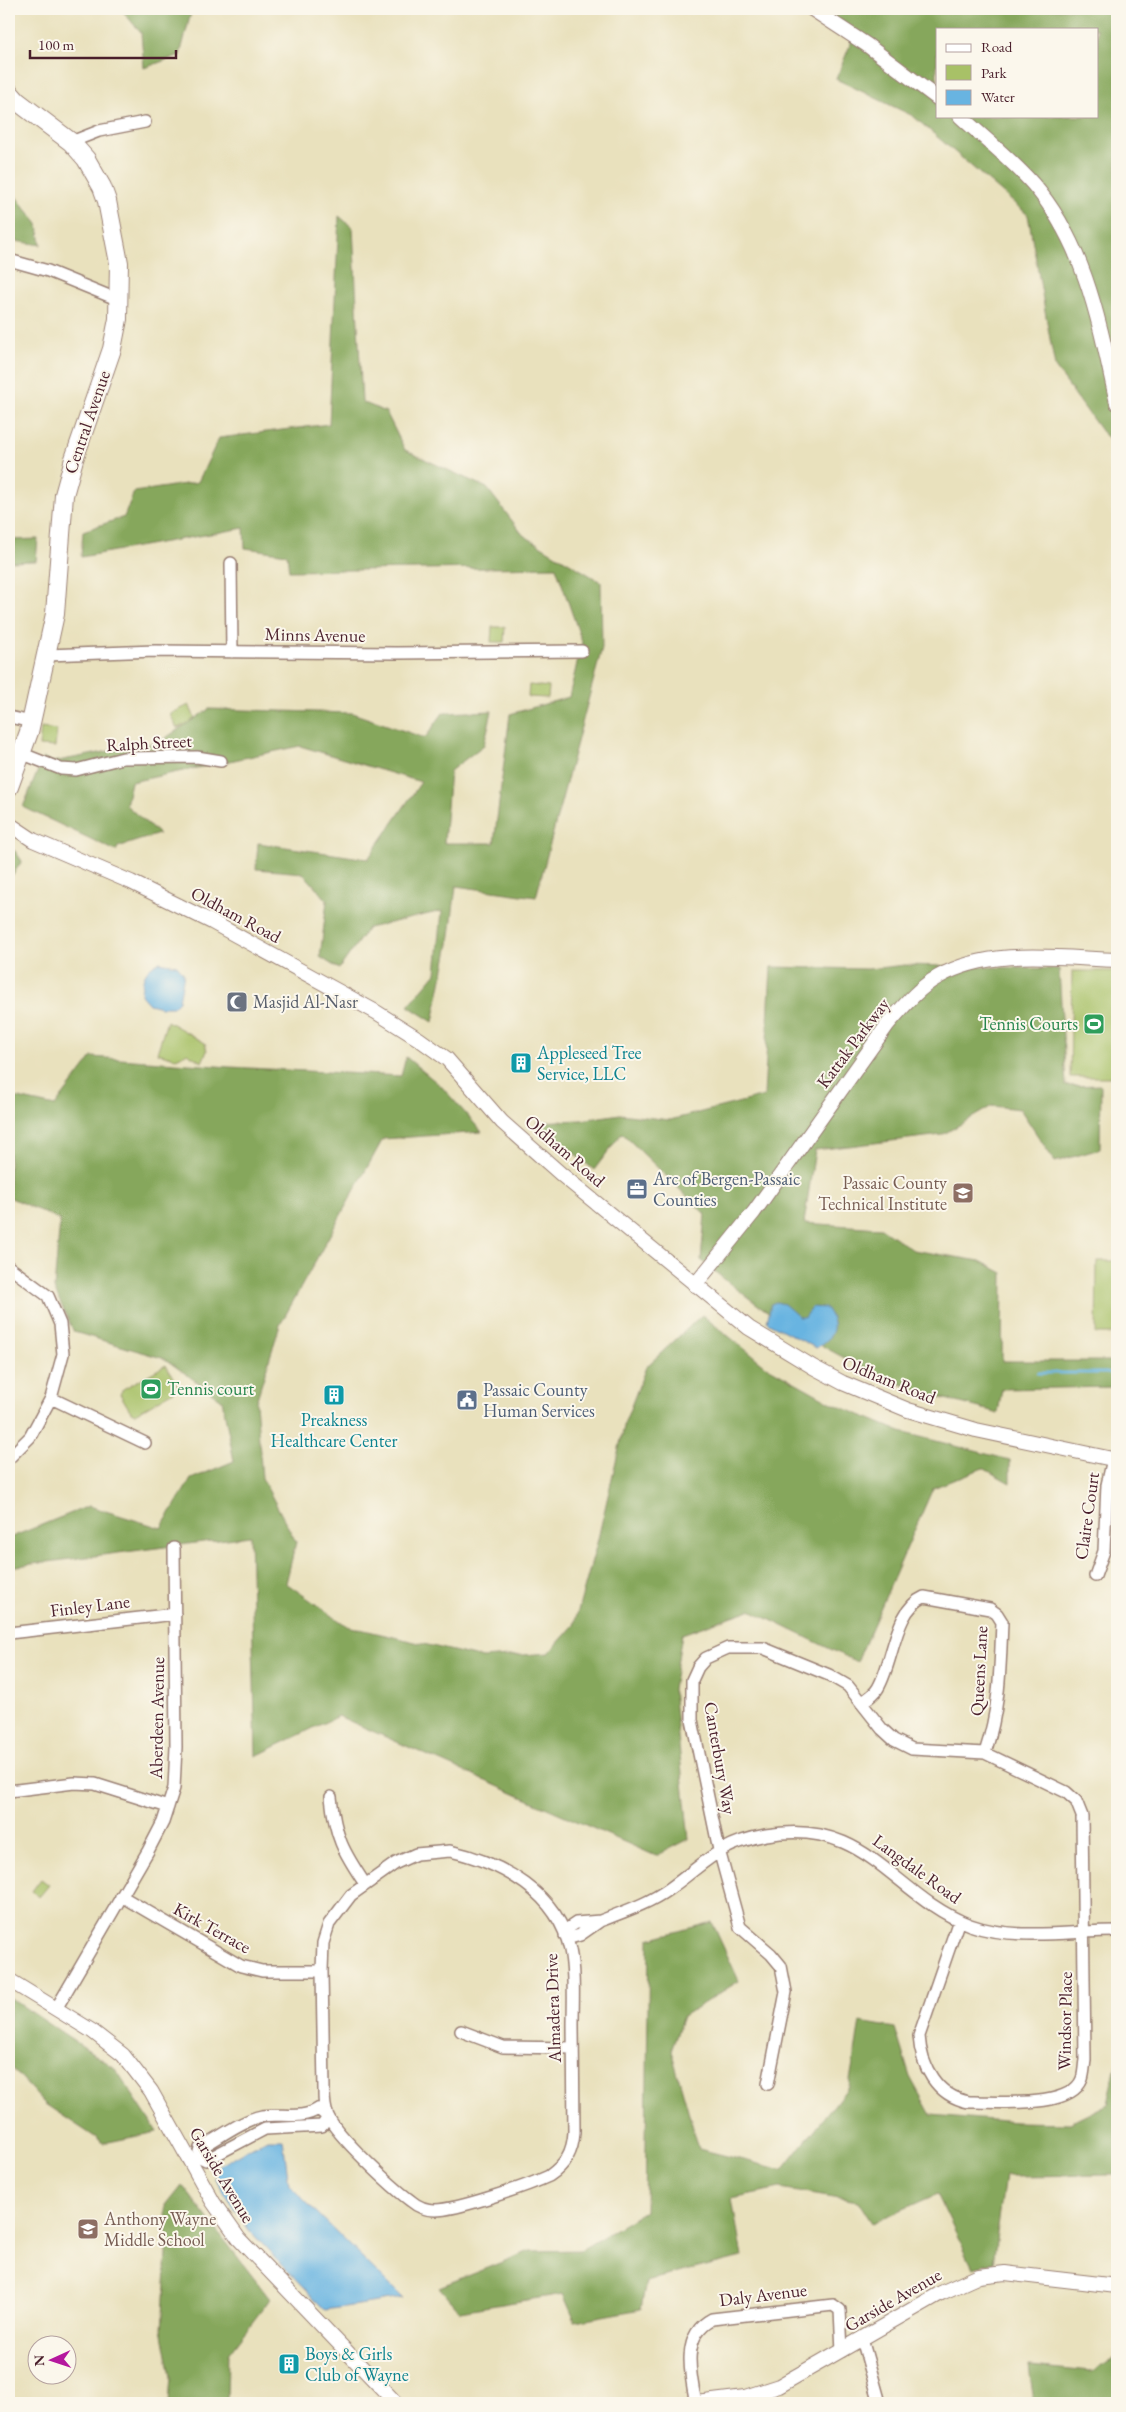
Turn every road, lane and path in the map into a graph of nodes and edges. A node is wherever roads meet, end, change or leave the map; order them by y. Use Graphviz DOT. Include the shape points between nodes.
graph roads {
  1 [pos="812,9"];
  2 [pos="10,95"];
  3 [pos="936,97"];
  4 [pos="962,118"];
  5 [pos="145,122"];
  6 [pos="71,142"];
  7 [pos="9,260"];
  8 [pos="119,300"];
  9 [pos="1117,403"];
  10 [pos="231,563"];
  11 [pos="582,651"];
  12 [pos="232,652"];
  13 [pos="47,654"];
  14 [pos="9,717"];
  15 [pos="32,722"];
  16 [pos="23,754"];
  17 [pos="221,761"];
  18 [pos="9,787"];
  19 [pos="9,824"];
  20 [pos="1117,960"];
  21 [pos="9,1267"];
  22 [pos="695,1285"];
  23 [pos="51,1398"];
  24 [pos="145,1443"];
  25 [pos="9,1458"];
  26 [pos="1115,1460"];
  27 [pos="174,1548"];
  28 [pos="1095,1576"];
  29 [pos="174,1614"];
  30 [pos="9,1634"];
  31 [pos="861,1703"];
  32 [pos="984,1753"];
  33 [pos="9,1791"];
  34 [pos="331,1797"];
  35 [pos="168,1807"];
  36 [pos="719,1850"];
  37 [pos="364,1884"];
  38 [pos="121,1896"];
  39 [pos="959,1920"];
  40 [pos="1084,1931"];
  41 [pos="1117,1931"];
  42 [pos="565,1935"];
  43 [pos="322,1971"];
  44 [pos="9,1980"];
  45 [pos="56,2009"];
  46 [pos="461,2031"];
  47 [pos="573,2048"];
  48 [pos="768,2084"];
  49 [pos="328,2117"];
  50 [pos="194,2159"];
  51 [pos="1117,2286"];
  52 [pos="862,2339"];
  53 [pos="842,2351"];
  54 [pos="396,2403"];
  55 [pos="696,2403"];
  56 [pos="880,2403"];
  1 -- 3 [label="street" via="874,50"];
  2 -- 6 [label="main road, Central Avenue"];
  4 -- 9 [label="street" via="1018,168 1057,215 1087,280"];
  5 -- 6 [label="street" via="99,131"];
  6 -- 8 [label="main road, Central Avenue" via="93,171 107,201 119,263"];
  7 -- 8 [label="street" via="48,270"];
  8 -- 13 [label="main road, Central Avenue" via="112,349 64,495 57,595"];
  10 -- 12 [label="street"];
  11 -- 12 [label="street, Minns Avenue"];
  12 -- 13 [label="street, Minns Avenue"];
  13 -- 15 [label="main road, Central Avenue"];
  14 -- 15 [label="street"];
  15 -- 16 [label="main road, Central Avenue"];
  16 -- 17 [label="street, Ralph Street" via="62,769 76,770 123,758 188,757"];
  16 -- 18 [label="main road, Central Avenue"];
  19 -- 22 [label="street, Oldham Road" via="33,840 131,882 212,922 419,1038 447,1059 502,1122"];
  20 -- 22 [label="street, Kattak Parkway" via="986,959 937,977 921,989 888,1024 754,1212"];
  21 -- 23 [label="street" via="48,1296 60,1324 62,1354"];
  22 -- 26 [label="street, Oldham Road" via="778,1348 843,1383 900,1407 976,1430"];
  23 -- 24 [label="street"];
  23 -- 25 [label="street" via="30,1437"];
  26 -- 28 [label="street, Claire Court" via="1107,1485 1104,1551"];
  27 -- 29 [label="street, Aberdeen Avenue"];
  29 -- 30 [label="street, Finley Lane"];
  29 -- 35 [label="street, Aberdeen Avenue" via="176,1774"];
  31 -- 32 [label="street, Canterbury Way" via="894,1740 912,1748"];
  31 -- 32 [label="street, Queens Lane" via="878,1689 905,1612 914,1601 924,1597 990,1609 1002,1622 998,1702"];
  31 -- 36 [label="street, Canterbury Way" via="848,1686 829,1675 763,1648 728,1648 706,1658 692,1680 692,1720"];
  32 -- 40 [label="street, Canterbury Way" via="1066,1792 1076,1801 1082,1816"];
  33 -- 35 [label="street" via="74,1783 95,1784"];
  34 -- 37 [label="street" via="339,1843"];
  35 -- 38 [label="street, Aberdeen Avenue" via="163,1822"];
  36 -- 39 [label="street, Langdale Road" via="750,1838 780,1833 806,1833 838,1840 872,1857 940,1912"];
  36 -- 42 [label="street, Langdale Road" via="657,1896 600,1921 580,1936 570,1938"];
  36 -- 48 [label="street, Canterbury Way" via="740,1927 772,1954 784,1973 786,1992"];
  37 -- 42 [label="street, Almadera Drive" via="416,1854 450,1851 463,1854 522,1880 550,1908"];
  37 -- 43 [label="street, Almadera Drive" via="343,1903 329,1924 323,1943"];
  38 -- 43 [label="street, Kirk Terrace" via="241,1966 262,1971"];
  38 -- 45 [label="street, Aberdeen Avenue"];
  39 -- 40 [label="street, Langdale Road" via="1003,1932"];
  39 -- 40 [label="street, Windsor Place" via="919,2036 925,2067 956,2099 969,2102 1050,2101 1076,2088 1082,2079 1086,2060"];
  40 -- 41 [label="street, Langdale Road"];
  42 -- 47 [label="street, Almadera Drive" via="572,1964"];
  43 -- 49 [label="street, Almadera Drive" via="324,2104"];
  44 -- 45 [label="street, Garside Avenue"];
  45 -- 50 [label="street, Garside Avenue" via="123,2055 151,2090"];
  46 -- 47 [label="street" via="503,2047"];
  47 -- 49 [label="street, Almadera Drive" via="574,2143 561,2168 540,2180 452,2208 425,2209 410,2201 343,2138"];
  49 -- 50 [label="street" via="322,2126 265,2129 206,2160"];
  50 -- 54 [label="street, Garside Avenue" via="213,2202 239,2239"];
  51 -- 52 [label="street, Garside Avenue" via="1006,2273 979,2276 941,2293"];
  52 -- 53 [label="street, Garside Avenue"];
  52 -- 56 [label="street"];
  53 -- 55 [label="street, Garside Avenue" via="779,2386 746,2397"];
  53 -- 55 [label="street, Daly Avenue" via="840,2310 832,2305 712,2319 697,2329 691,2348"];
}
